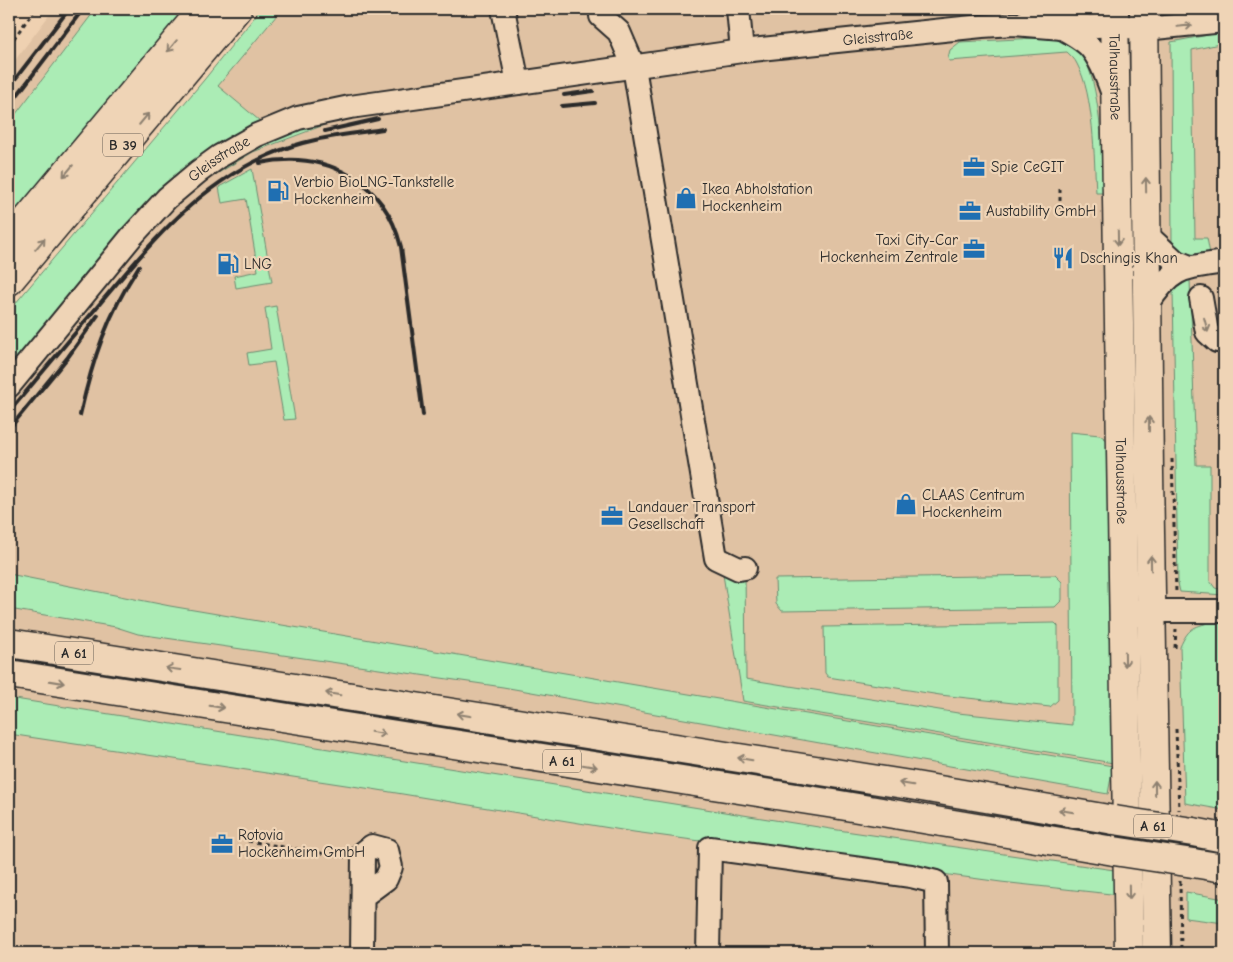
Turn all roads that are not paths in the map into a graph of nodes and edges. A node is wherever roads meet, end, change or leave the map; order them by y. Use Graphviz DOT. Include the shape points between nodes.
graph roads {
  1 [pos="203,9"];
  2 [pos="236,9"];
  3 [pos="503,9"];
  4 [pos="738,9"];
  5 [pos="1070,14"];
  6 [pos="601,16"];
  7 [pos="1114,17"];
  8 [pos="1144,19"];
  9 [pos="1224,21"];
  10 [pos="742,50"];
  11 [pos="634,67"];
  12 [pos="518,83"];
  13 [pos="1115,98"];
  14 [pos="1146,234"];
  15 [pos="9,241"];
  16 [pos="1224,262"];
  17 [pos="1190,267"];
  18 [pos="9,281"];
  19 [pos="1202,298"];
  20 [pos="1148,304"];
  21 [pos="1224,341"];
  22 [pos="9,386"];
  23 [pos="745,568"];
  24 [pos="1124,610"];
  25 [pos="1224,611"];
  26 [pos="1165,612"];
  27 [pos="9,642"];
  28 [pos="9,674"];
  29 [pos="1224,838"];
  30 [pos="363,860"];
  31 [pos="1224,868"];
  32 [pos="362,953"];
  33 [pos="708,953"];
  34 [pos="937,953"];
  35 [pos="1129,953"];
  36 [pos="1157,953"];
  1 -- 15 [label="main road, B 39, one-way"];
  18 -- 2 [label="main road, B 39, one-way"];
  3 -- 12 [label="street"];
  4 -- 10 [label="street"];
  5 -- 7 [label="street, Gleisstraße"];
  5 -- 10 [label="street, Gleisstraße" via="1014,24"];
  5 -- 13 [label="street" via="1079,38 1090,46"];
  6 -- 11 [label="street" via="619,32"];
  7 -- 8 [label="street, Gleisstraße"];
  7 -- 13 [label="main road, Talhausstraße"];
  8 -- 9 [label="street, Gleisstraße, one-way"];
  14 -- 8 [label="main road, Talhausstraße, one-way"];
  10 -- 11 [label="street, Gleisstraße"];
  11 -- 12 [label="street, Gleisstraße"];
  11 -- 23 [label="street" via="716,558 739,569"];
  12 -- 22 [label="street, Gleisstraße" via="350,107 298,118 257,135 220,156 167,198 132,236"];
  13 -- 24 [label="main road, Talhausstraße, one-way"];
  14 -- 17 [label="street" via="1175,261"];
  14 -- 20 [label="main road, Talhausstraße"];
  16 -- 17 [label="street"];
  17 -- 20 [label="street" via="1169,277"];
  19 -- 21 [label="street, one-way" via="1207,332 1217,341"];
  26 -- 20 [label="main road, Talhausstraße, one-way" via="1149,473"];
  24 -- 26 [label="street"];
  24 -- 35 [label="main road, Talhausstraße, one-way"];
  25 -- 26 [label="street"];
  36 -- 26 [label="main road, Talhausstraße, one-way"];
  29 -- 27 [label="main road, A 61, one-way, bridge" via="1186,826 1114,820"];
  28 -- 31 [label="main road, A 61, one-way, bridge" via="834,804 1114,851 1187,870"];
  30 -- 32 [label="street"];
  33 -- 34 [label="street" via="710,848 936,882"];
}
